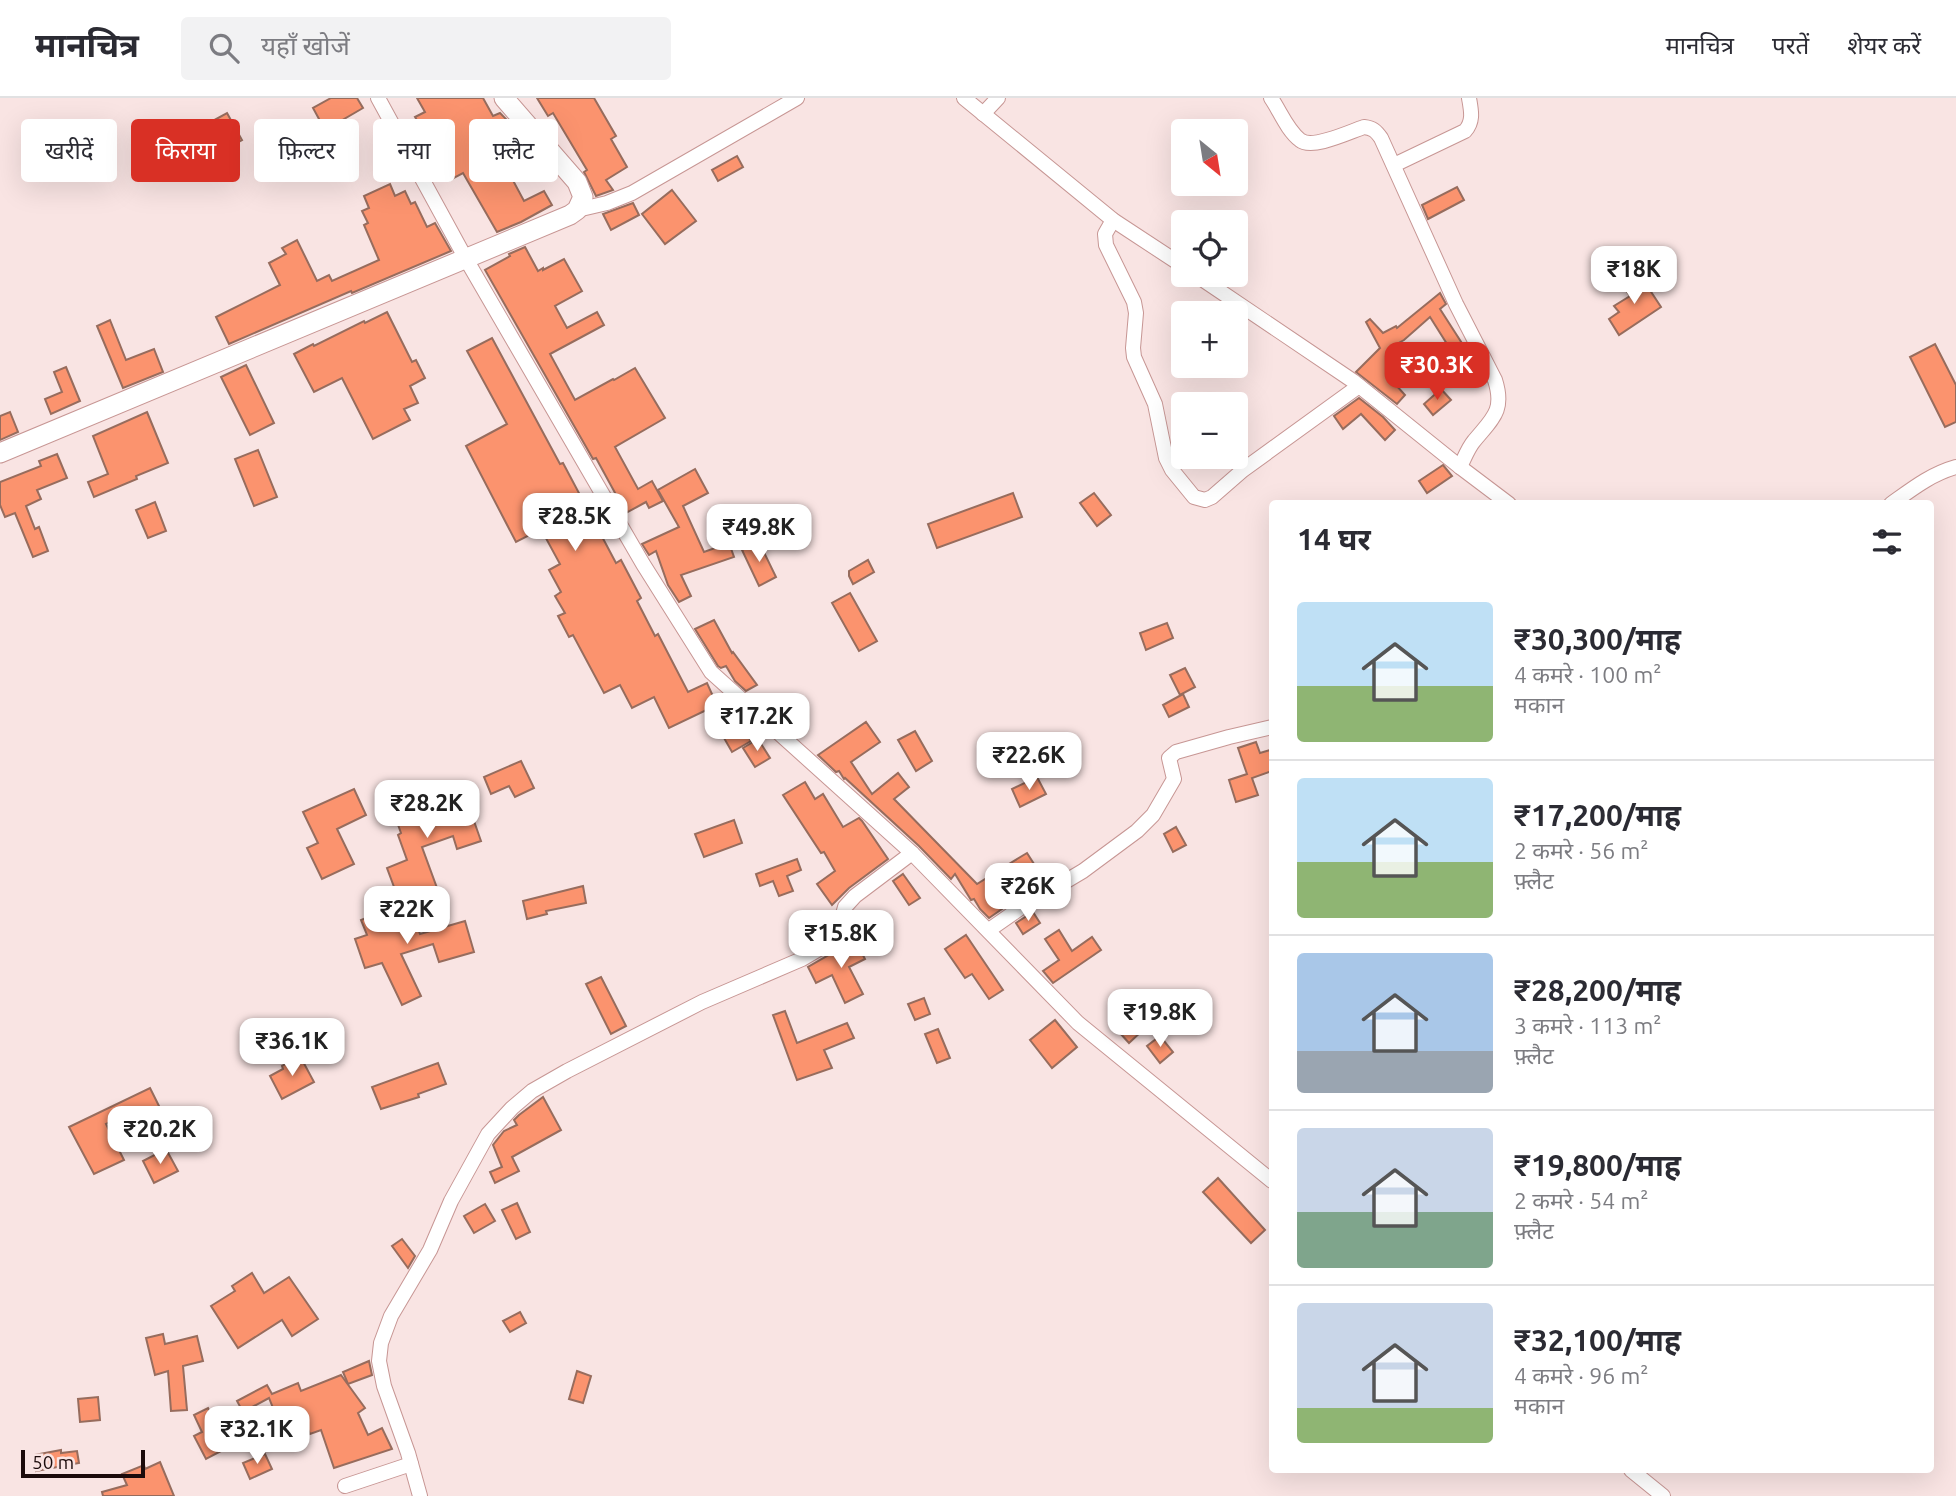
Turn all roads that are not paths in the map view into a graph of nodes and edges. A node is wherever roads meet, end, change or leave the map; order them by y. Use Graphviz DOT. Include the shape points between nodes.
graph roads {
  1 [pos="378,98"];
  2 [pos="504,98"];
  3 [pos="797,98"];
  4 [pos="964,98"];
  5 [pos="998,98"];
  6 [pos="1271,98"];
  7 [pos="1469,98"];
  8 [pos="983,114"];
  9 [pos="1394,165"];
  10 [pos="577,210"];
  11 [pos="1113,220"];
  12 [pos="1171,258"];
  13 [pos="466,259"];
  14 [pos="1214,287"];
  15 [pos="1359,386"];
  16 [pos="0,453"];
  17 [pos="1460,467"];
  18 [pos="1956,467"];
  19 [pos="1504,500"];
  20 [pos="1897,500"];
  21 [pos="1269,728"];
  22 [pos="912,853"];
  23 [pos="989,930"];
  24 [pos="1269,1179"];
  25 [pos="411,1464"];
  26 [pos="1635,1473"];
  27 [pos="345,1486"];
  28 [pos="420,1496"];
  29 [pos="1662,1496"];
  1 -- 13 [label="street"];
  2 -- 10 [label="main road" via="577,183 583,197"];
  3 -- 10 [label="street" via="632,193"];
  4 -- 8 [label="street"];
  5 -- 8 [label="street"];
  6 -- 9 [label="street" via="1300,141 1310,144 1371,128"];
  7 -- 9 [label="street" via="1472,120 1465,131"];
  8 -- 11 [label="street"];
  9 -- 17 [label="street" via="1499,393 1495,416 1472,443"];
  10 -- 13 [label="main road"];
  11 -- 12 [label="street"];
  11 -- 15 [label="street" via="1105,234 1134,302 1134,357 1154,404 1166,458 1194,498 1212,497"];
  13 -- 16 [label="main road"];
  13 -- 22 [label="street" via="711,672"];
  14 -- 15 [label="street"];
  15 -- 17 [label="street"];
  17 -- 19 [label="street"];
  18 -- 20 [label="street"];
  21 -- 23 [label="street" via="1171,754 1174,779 1147,822 1104,857"];
  22 -- 23 [label="street"];
  22 -- 25 [label="street" via="855,896 831,939 819,949 567,1070 532,1091 488,1135 380,1343 384,1386"];
  23 -- 24 [label="street" via="1078,1023"];
  25 -- 27 [label="street"];
  25 -- 28 [label="street"];
  26 -- 29 [label="street"];
}
